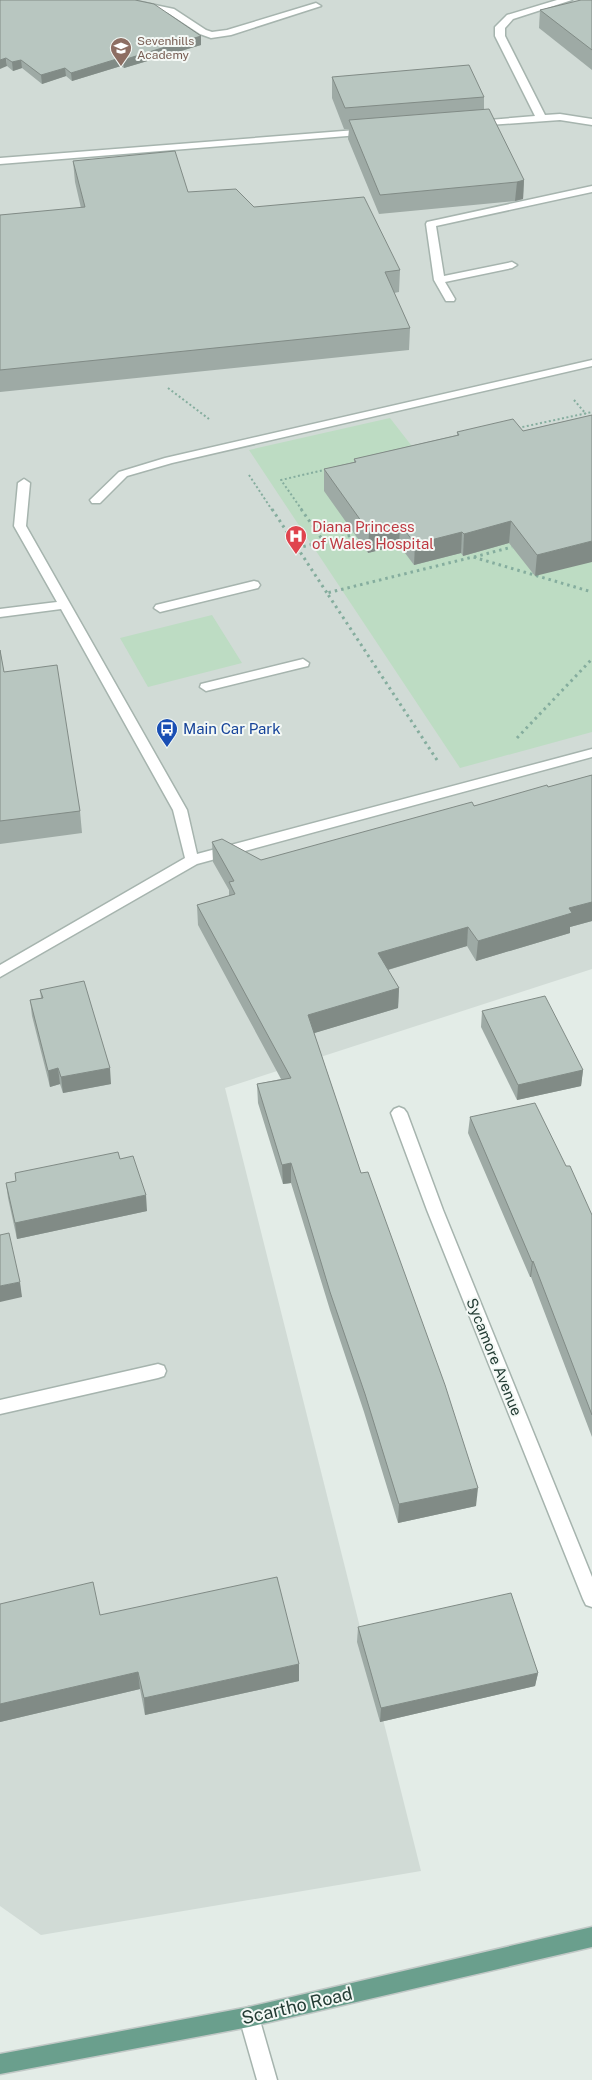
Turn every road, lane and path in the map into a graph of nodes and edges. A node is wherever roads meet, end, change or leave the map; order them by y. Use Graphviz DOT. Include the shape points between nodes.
graph roads {
  1 [pos="118,0"];
  2 [pos="567,0"];
  3 [pos="316,6"];
  4 [pos="540,118"];
  5 [pos="592,122"];
  6 [pos="462,125"];
  7 [pos="383,131"];
  8 [pos="0,161"];
  9 [pos="592,189"];
  10 [pos="512,265"];
  11 [pos="439,280"];
  12 [pos="450,299"];
  13 [pos="592,363"];
  14 [pos="168,388"];
  15 [pos="592,412"];
  16 [pos="514,429"];
  17 [pos="230,445"];
  18 [pos="329,469"];
  19 [pos="24,483"];
  20 [pos="96,500"];
  21 [pos="352,535"];
  22 [pos="324,542"];
  23 [pos="512,547"];
  24 [pos="297,548"];
  25 [pos="473,557"];
  26 [pos="254,585"];
  27 [pos="592,592"];
  28 [pos="327,593"];
  29 [pos="64,605"];
  30 [pos="160,608"];
  31 [pos="0,613"];
  32 [pos="592,659"];
  33 [pos="303,662"];
  34 [pos="206,687"];
  35 [pos="592,753"];
  36 [pos="512,774"];
  37 [pos="456,789"];
  38 [pos="192,860"];
  39 [pos="0,972"];
  40 [pos="399,1114"];
  41 [pos="158,1371"];
  42 [pos="0,1407"];
  43 [pos="592,1599"];
  44 [pos="592,1937"];
  45 [pos="249,2017"];
  46 [pos="0,2064"];
  47 [pos="267,2080"];
  1 -- 3 [label="street" via="171,11 211,35 228,33"];
  2 -- 4 [label="street" via="510,17 500,27 500,36"];
  4 -- 5 [label="street" via="560,117"];
  4 -- 6 [label="street"];
  7 -- 8 [label="street"];
  9 -- 11 [label="street" via="431,224"];
  10 -- 11 [label="street"];
  11 -- 12 [label="street"];
  13 -- 17 [label="street"];
  14 -- 17 [label="path" via="214,423"];
  15 -- 16 [label="path"];
  17 -- 20 [label="street" via="123,474"];
  17 -- 24 [label="path"];
  18 -- 22 [label="path" via="281,480"];
  19 -- 29 [label="street" via="20,526"];
  21 -- 22 [label="path"];
  22 -- 24 [label="path"];
  23 -- 25 [label="path"];
  24 -- 28 [label="path"];
  25 -- 27 [label="path"];
  25 -- 28 [label="path"];
  26 -- 30 [label="street"];
  28 -- 37 [label="path"];
  29 -- 31 [label="street"];
  29 -- 38 [label="street" via="180,810"];
  32 -- 36 [label="path" via="499,757"];
  33 -- 34 [label="street"];
  35 -- 36 [label="street"];
  36 -- 37 [label="street"];
  37 -- 38 [label="street"];
  38 -- 39 [label="street"];
  40 -- 43 [label="street, Sycamore Avenue"];
  41 -- 42 [label="street"];
  44 -- 45 [label="main road, Scartho Road"];
  45 -- 46 [label="main road, Scartho Road"];
  45 -- 47 [label="street"];
}
